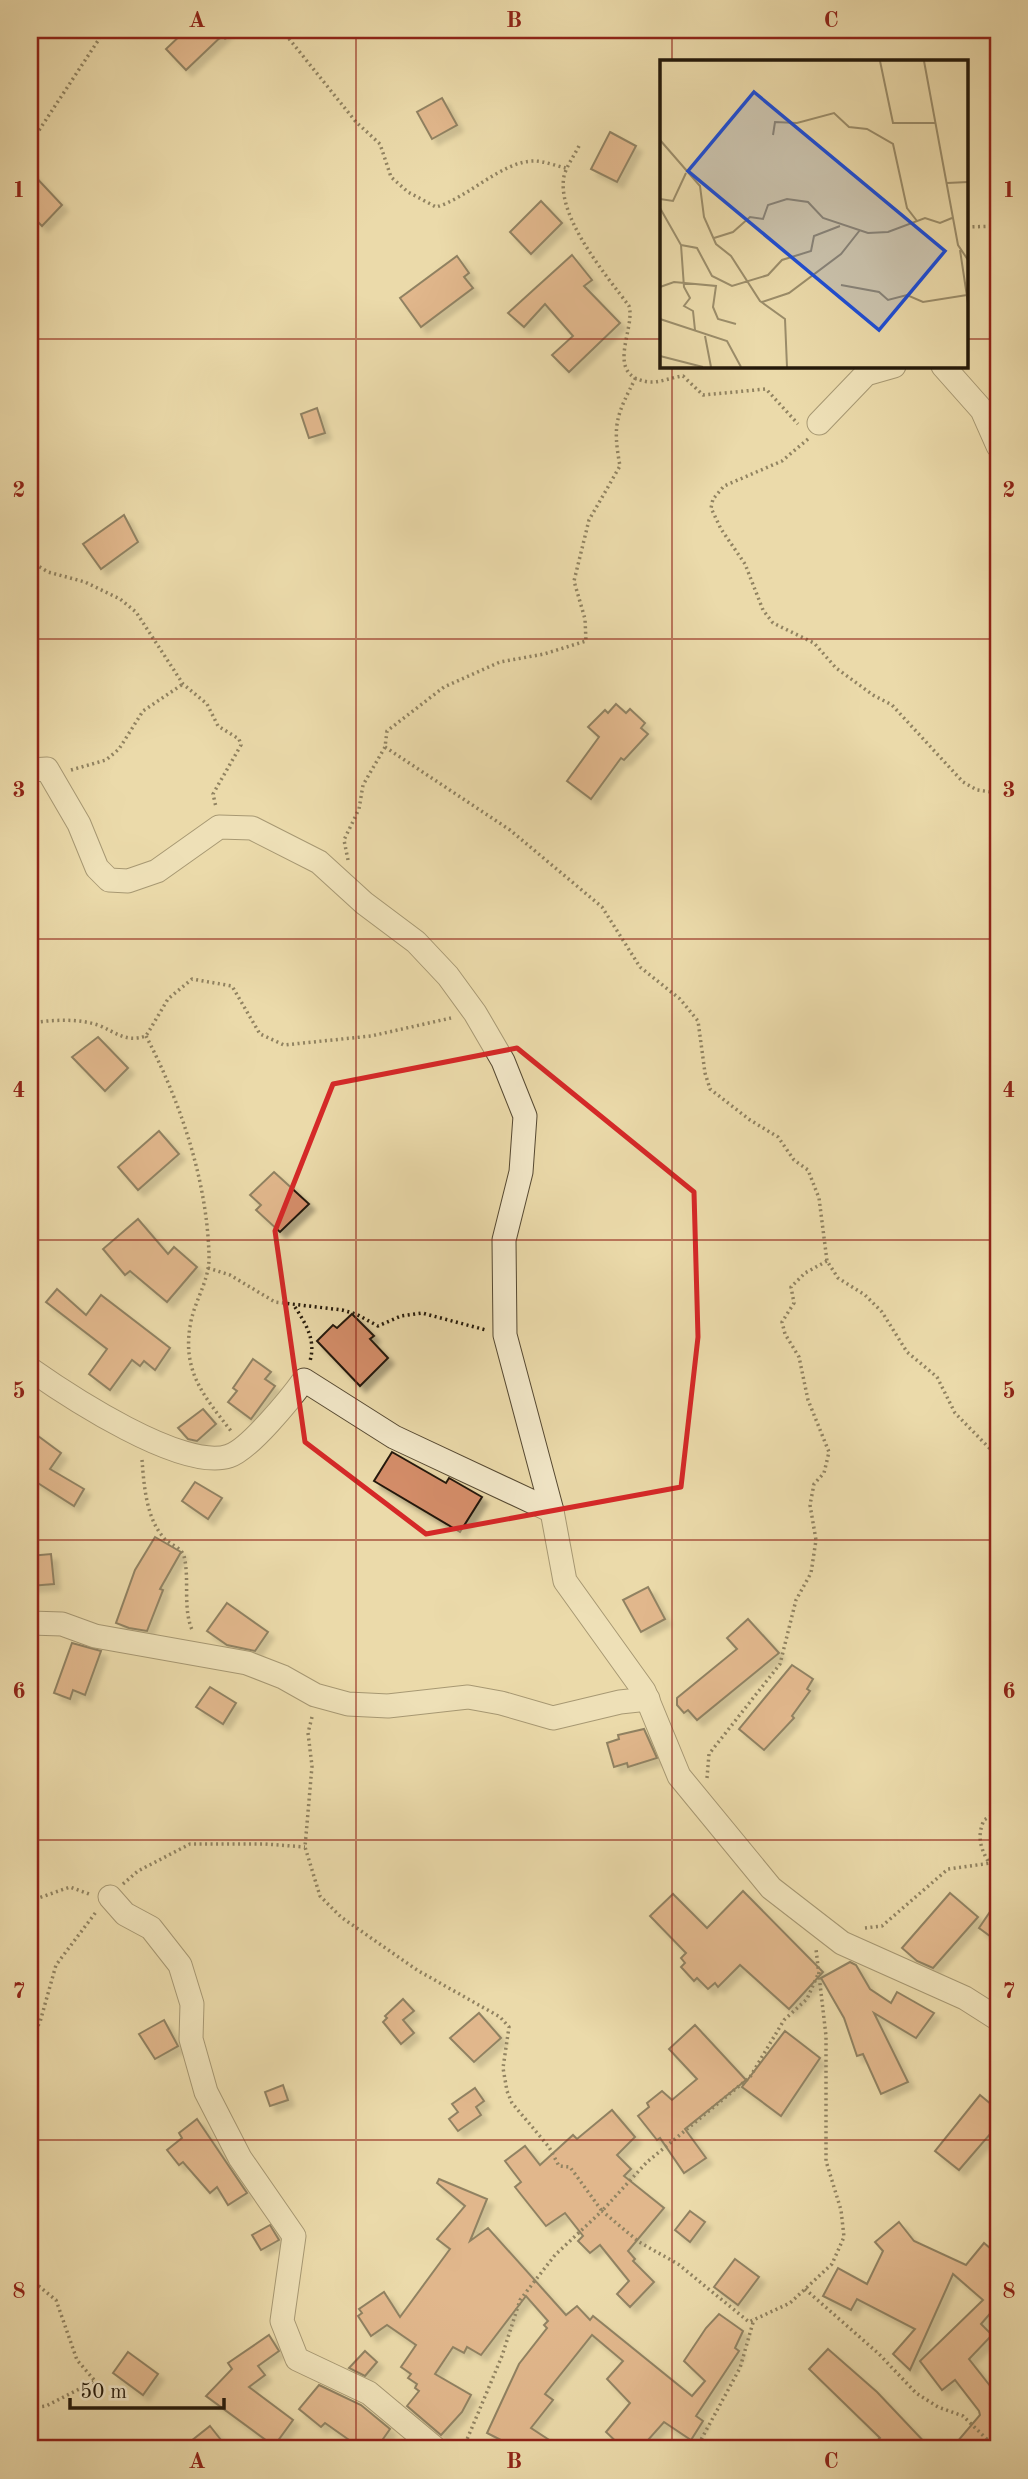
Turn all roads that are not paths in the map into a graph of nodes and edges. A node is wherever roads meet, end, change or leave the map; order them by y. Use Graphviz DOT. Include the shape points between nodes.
graph roads {
  1 [pos="887,368"];
  2 [pos="945,368"];
  3 [pos="819,423"];
  4 [pos="998,446"];
  5 [pos="38,769"];
  6 [pos="30,1369"];
  7 [pos="552,1511"];
  8 [pos="30,1623"];
  9 [pos="648,1699"];
  10 [pos="108,1899"];
  11 [pos="998,2018"];
  12 [pos="436,2449"];
  1 -- 3 [label="street" via="866,374"];
  2 -- 4 [label="street" via="982,410"];
  5 -- 7 [label="street" via="79,824 97,867 109,880 128,881 157,871 219,827 252,828 319,862 416,942 475,1013 503,1061 525,1116 521,1172 504,1240 505,1335"];
  6 -- 7 [label="street" via="86,1408 176,1451 210,1458 229,1456 243,1447 304,1380 394,1437"];
  7 -- 9 [label="street" via="565,1581"];
  8 -- 9 [label="street" via="62,1624 95,1636 247,1662 315,1695 348,1704 388,1706 468,1698 553,1718"];
  9 -- 11 [label="street" via="679,1776 771,1888 842,1943 965,1998"];
  10 -- 12 [label="street" via="151,1928 180,1965 192,2004 191,2039 206,2092 246,2168 294,2236 282,2321 297,2359 369,2393"];
}
